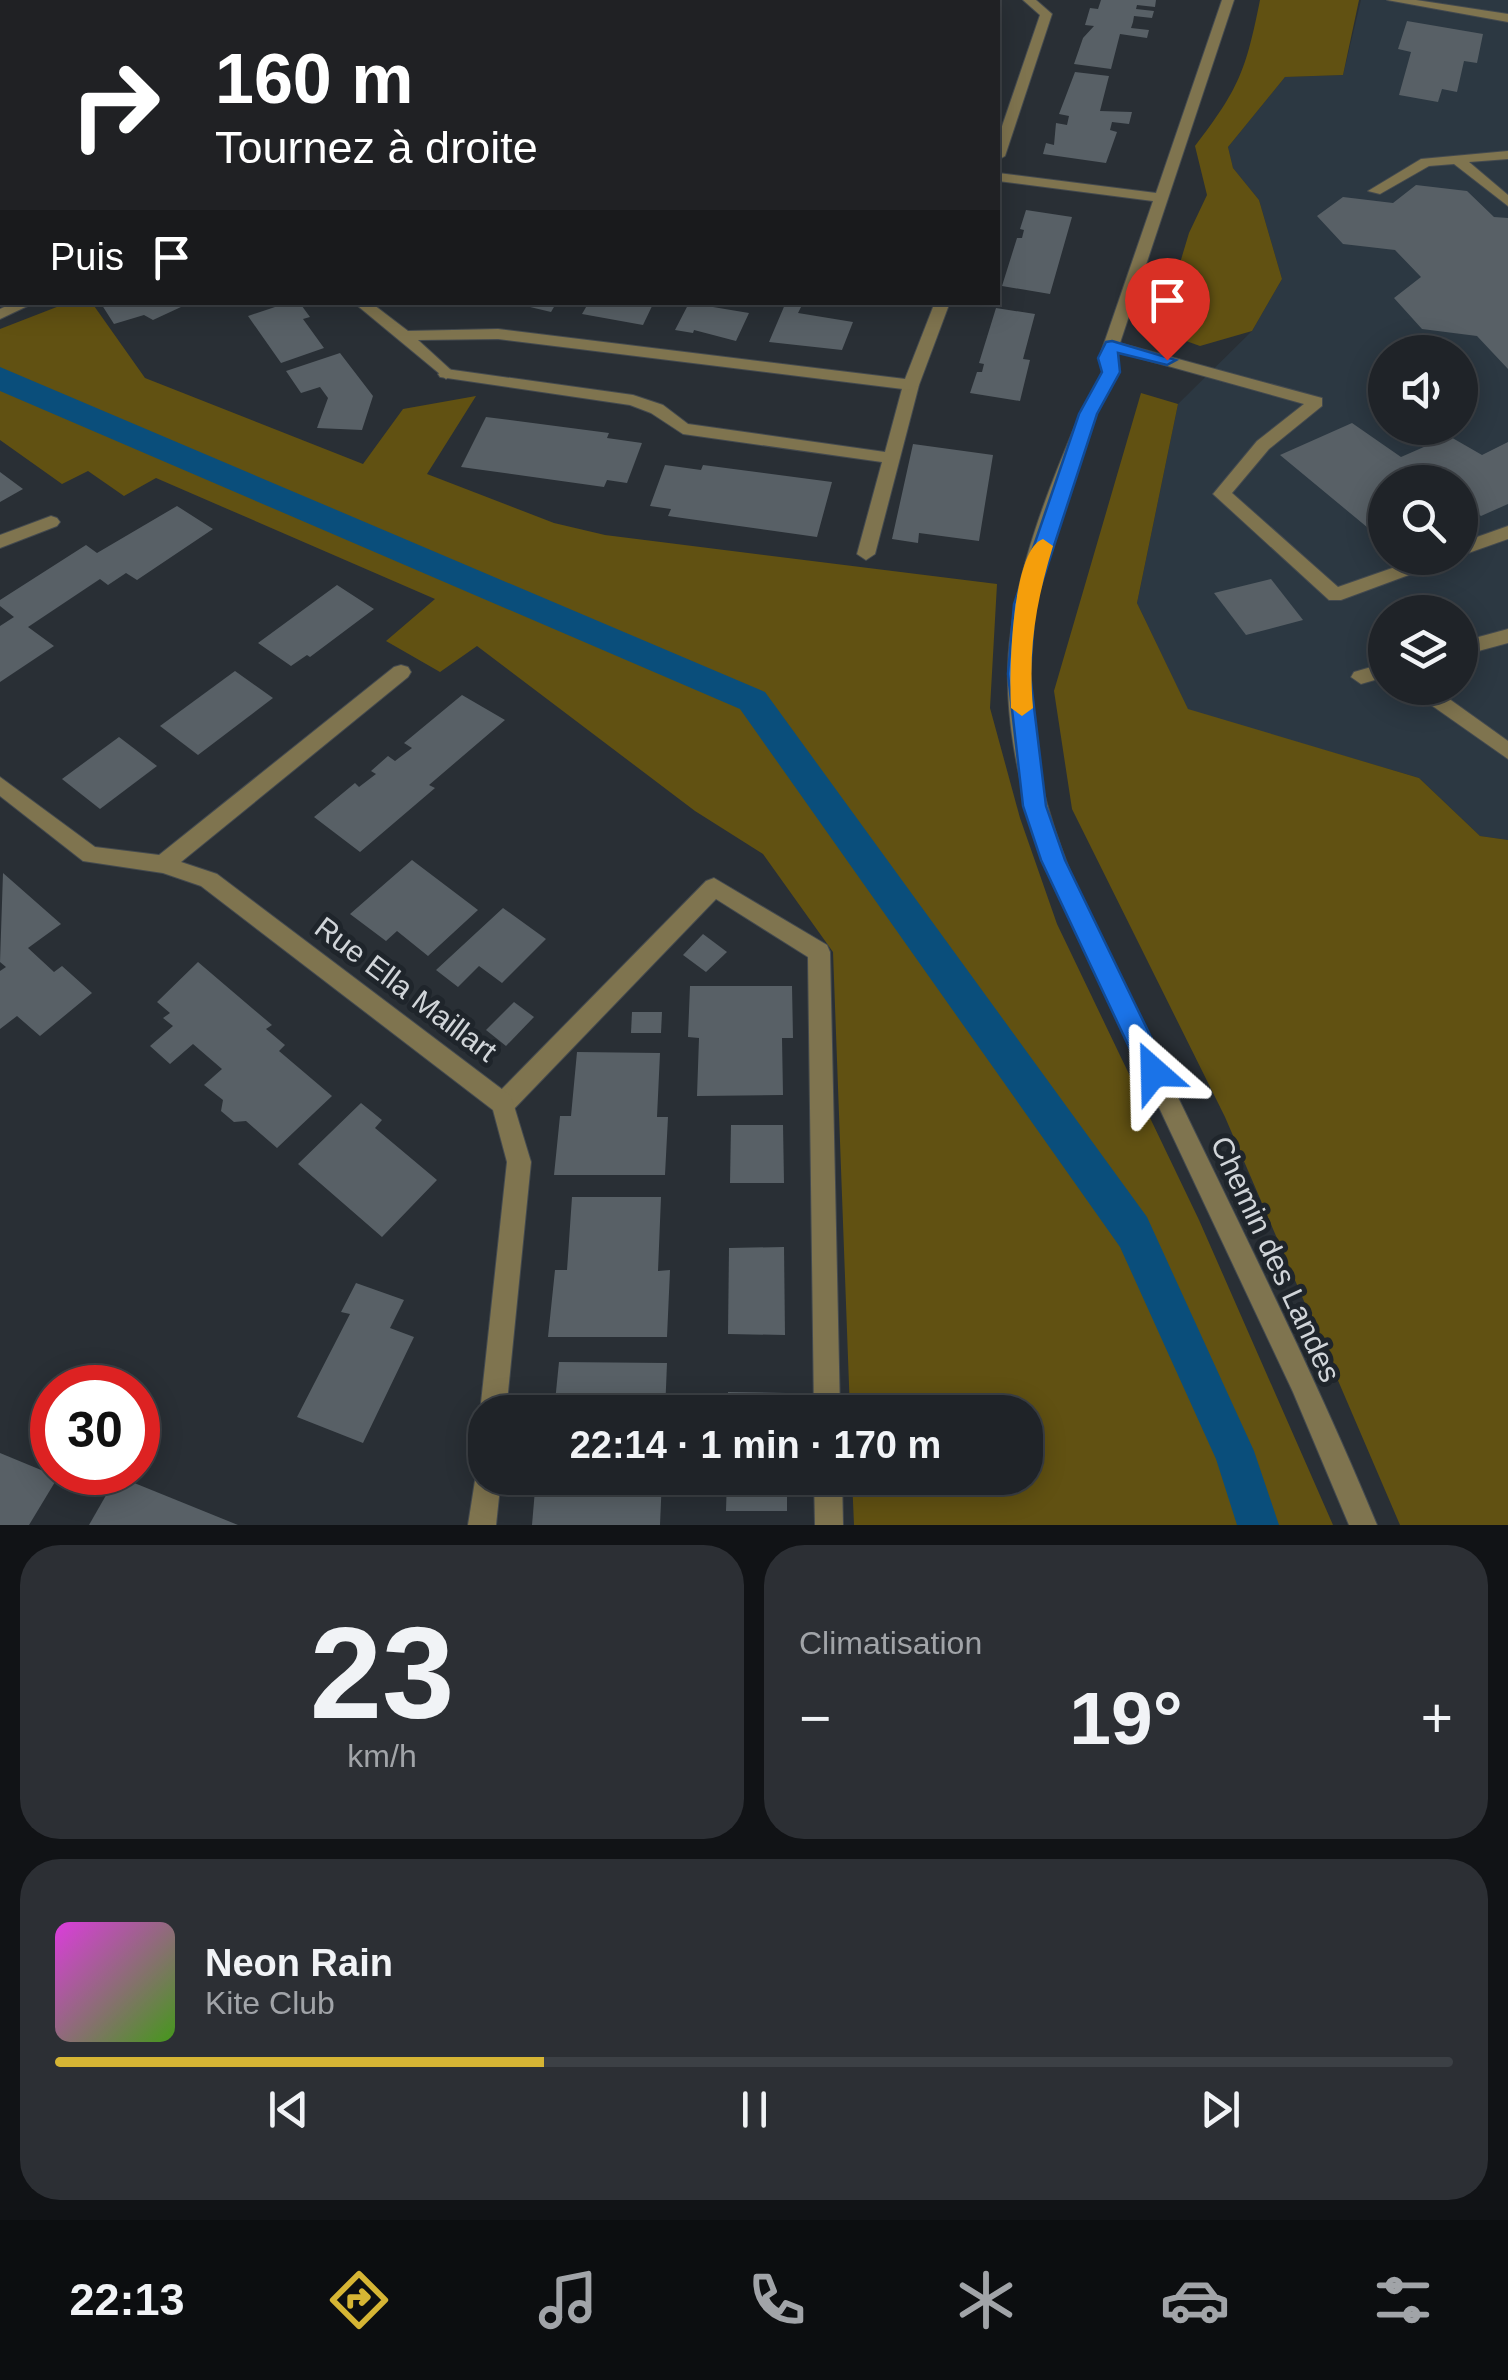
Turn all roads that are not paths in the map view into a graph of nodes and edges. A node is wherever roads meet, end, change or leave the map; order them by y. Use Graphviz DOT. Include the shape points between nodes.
graph roads {
  1 [pos="1029,0"];
  2 [pos="1228,0"];
  3 [pos="1393,0"];
  4 [pos="1508,18"];
  5 [pos="1000,150"];
  6 [pos="1508,155"];
  7 [pos="1455,158"];
  8 [pos="1000,177"];
  9 [pos="1375,191"];
  10 [pos="1162,198"];
  11 [pos="1508,202"];
  12 [pos="364,305"];
  13 [pos="942,305"];
  14 [pos="404,336"];
  15 [pos="1112,346"];
  16 [pos="911,386"];
  17 [pos="890,458"];
  18 [pos="51,522"];
  19 [pos="1508,532"];
  20 [pos="0,542"];
  21 [pos="1478,543"];
  22 [pos="866,554"];
  23 [pos="1391,575"];
  24 [pos="1498,639"];
  25 [pos="1508,656"];
  26 [pos="401,672"];
  27 [pos="1368,675"];
  28 [pos="1361,677"];
  29 [pos="1445,705"];
  30 [pos="1508,751"];
  31 [pos="0,785"];
  32 [pos="162,864"];
  33 [pos="503,1104"];
  34 [pos="496,1395"];
  35 [pos="827,1395"];
  36 [pos="485,1495"];
  37 [pos="828,1495"];
  38 [pos="482,1525"];
  39 [pos="829,1525"];
  40 [pos="1362,1525"];
  1 -- 5 [label="street" via="1046,14"];
  2 -- 10 [label="street, Chemin des Landes"];
  3 -- 4 [label="street"];
  6 -- 7 [label="street"];
  7 -- 9 [label="street" via="1426,162"];
  7 -- 11 [label="street"];
  8 -- 10 [label="street"];
  10 -- 15 [label="street, Chemin des Landes"];
  12 -- 14 [label="street"];
  13 -- 16 [label="street"];
  14 -- 16 [label="street" via="498,334"];
  14 -- 17 [label="street" via="446,374 634,400 683,430"];
  15 -- 23 [label="street" via="1316,402 1263,445 1222,494 1336,595"];
  15 -- 40 [label="street, Chemin des Landes" via="1111,372 1088,414 1025,604 1019,674 1034,806 1053,860 1302,1383"];
  16 -- 17 [label="street"];
  17 -- 22 [label="street"];
  18 -- 20 [label="street"];
  19 -- 21 [label="street"];
  24 -- 25 [label="street"];
  26 -- 32 [label="street"];
  27 -- 28 [label="street"];
  29 -- 30 [label="street"];
  31 -- 32 [label="street, Rue Ella Maillart" via="90,856"];
  32 -- 33 [label="street, Rue Ella Maillart" via="208,880"];
  33 -- 34 [label="street, Rue Ella Maillart" via="520,1162"];
  33 -- 35 [label="street" via="714,887 819,952"];
  36 -- 38 [label="street"];
  37 -- 39 [label="street"];
}
